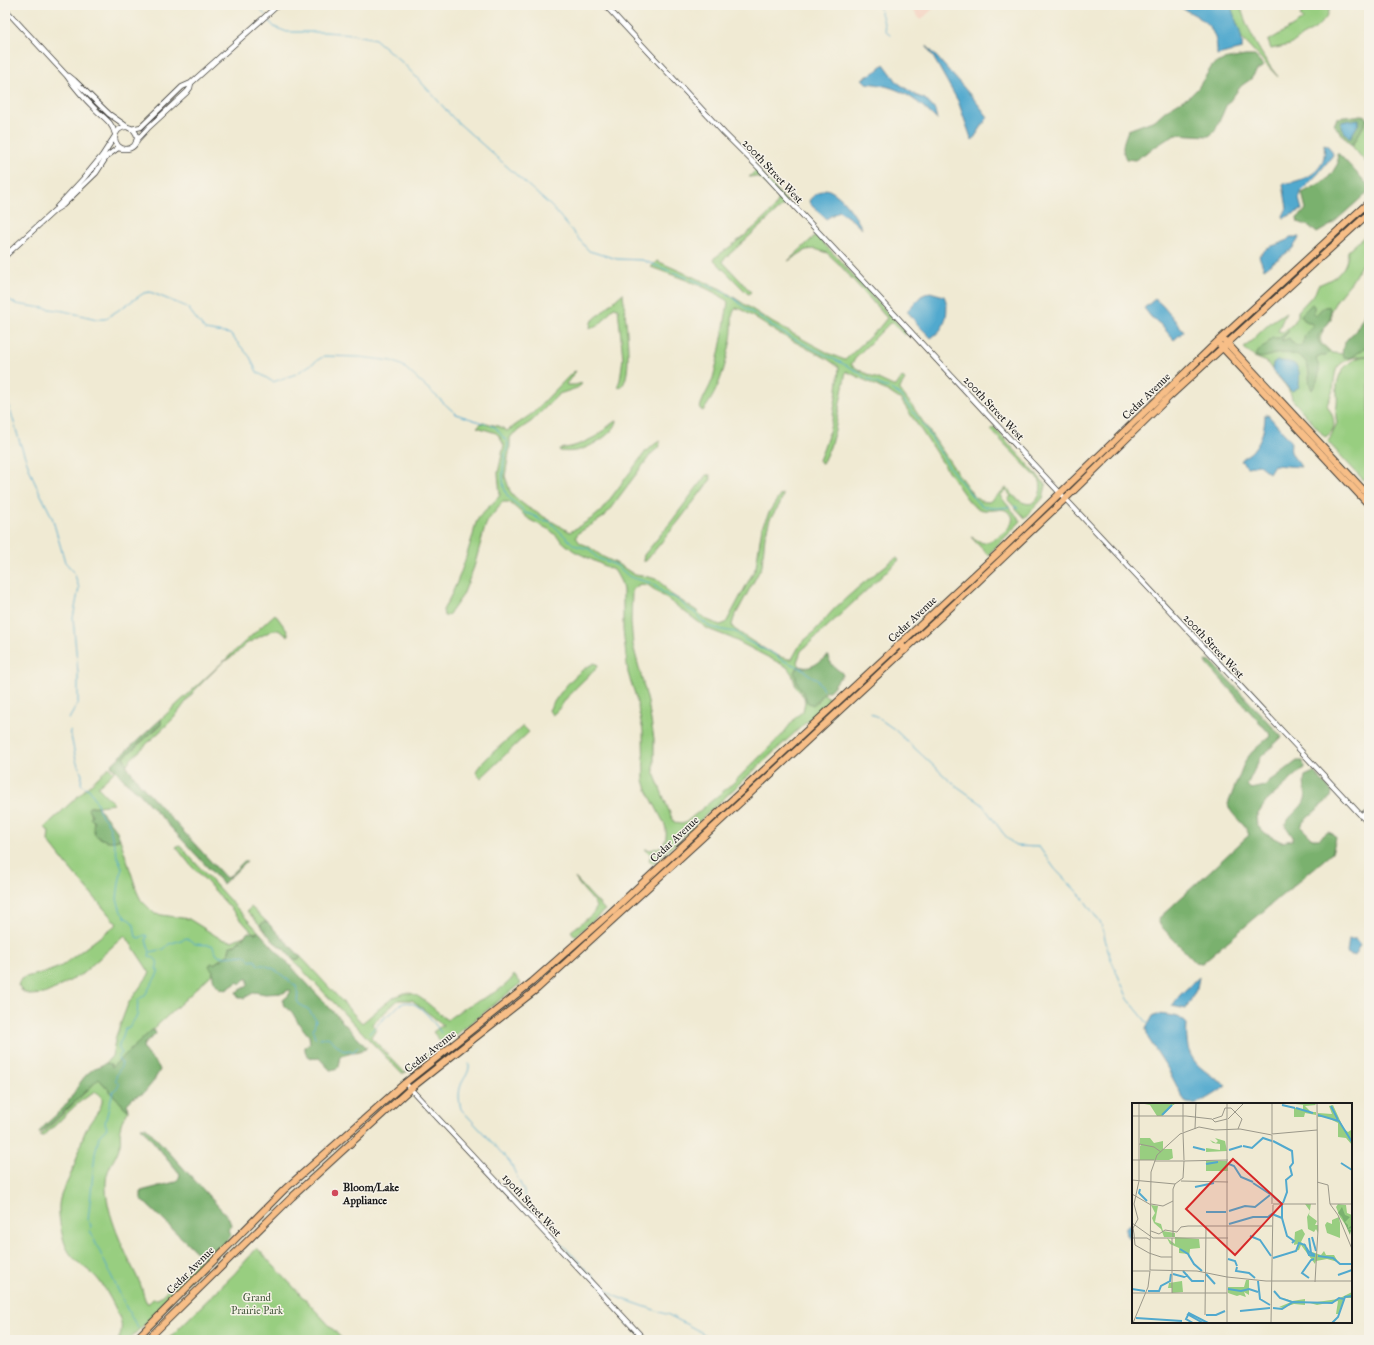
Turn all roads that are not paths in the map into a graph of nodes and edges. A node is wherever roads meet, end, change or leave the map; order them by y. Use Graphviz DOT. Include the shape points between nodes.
graph roads {
  1 [pos="278,5"];
  2 [pos="605,5"];
  3 [pos="5,9"];
  4 [pos="67,76"];
  5 [pos="159,114"];
  6 [pos="130,129"];
  7 [pos="115,135"];
  8 [pos="136,141"];
  9 [pos="123,149"];
  10 [pos="1369,202"];
  11 [pos="55,210"];
  12 [pos="1369,213"];
  13 [pos="5,256"];
  14 [pos="1220,340"];
  15 [pos="1225,345"];
  16 [pos="1060,493"];
  17 [pos="1369,496"];
  18 [pos="1065,499"];
  19 [pos="1369,505"];
  20 [pos="902,647"];
  21 [pos="1369,809"];
  22 [pos="1361,816"];
  23 [pos="1369,824"];
  24 [pos="405,1083"];
  25 [pos="410,1089"];
  26 [pos="134,1340"];
  27 [pos="147,1340"];
  28 [pos="645,1340"];
  1 -- 5 [label="street" via="191,83 187,92"];
  2 -- 16 [label="street, 200th Street West"];
  3 -- 4 [label="street"];
  4 -- 6 [label="street" via="109,114"];
  4 -- 7 [label="street" via="109,121"];
  5 -- 6 [label="street" via="141,127"];
  5 -- 8 [label="street"];
  6 -- 7 [label="street" via="123,128"];
  6 -- 8 [label="street" via="136,135"];
  7 -- 9 [label="street" via="116,143"];
  7 -- 11 [label="street" via="98,162"];
  8 -- 9 [label="street" via="132,148"];
  9 -- 11 [label="street" via="118,148 107,156 89,180"];
  10 -- 14 [label="main road, Cedar Avenue"];
  11 -- 13 [label="street"];
  12 -- 15 [label="main road, Cedar Avenue"];
  14 -- 15 [label="main road"];
  14 -- 16 [label="main road, Cedar Avenue"];
  15 -- 17 [label="main road"];
  15 -- 18 [label="main road, Cedar Avenue" via="1169,396"];
  15 -- 19 [label="main road"];
  16 -- 18 [label="street, 200th Street West"];
  16 -- 20 [label="main road, Cedar Avenue"];
  18 -- 20 [label="main road, Cedar Avenue"];
  18 -- 22 [label="street, 200th Street West"];
  20 -- 24 [label="main road, Cedar Avenue" via="532,982"];
  20 -- 25 [label="main road, Cedar Avenue" via="702,838 537,989"];
  21 -- 22 [label="street"];
  22 -- 23 [label="street, 200th Street West"];
  24 -- 25 [label="street, 190th Street West"];
  24 -- 26 [label="main road, Cedar Avenue" via="285,1189"];
  25 -- 27 [label="main road, Cedar Avenue" via="292,1197"];
  25 -- 28 [label="street, 190th Street West"];
}
